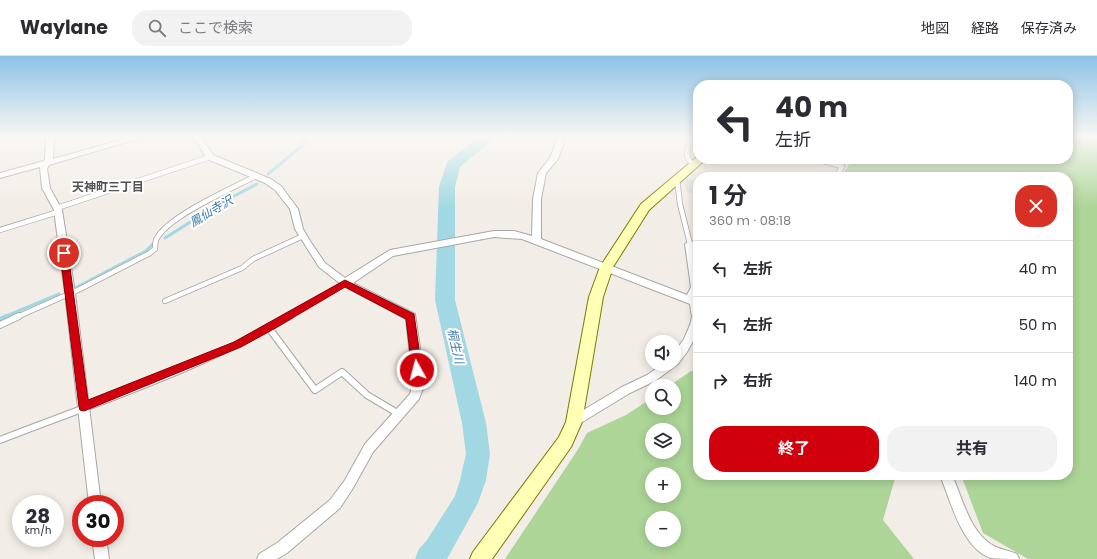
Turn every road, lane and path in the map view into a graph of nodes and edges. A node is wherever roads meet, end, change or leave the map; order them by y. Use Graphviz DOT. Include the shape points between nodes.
graph roads {
  1 [pos="48,160"];
  2 [pos="56,160"];
  3 [pos="200,160"];
  4 [pos="218,160"];
  5 [pos="553,160"];
  6 [pos="46,163"];
  7 [pos="696,164"];
  8 [pos="835,164"];
  9 [pos="839,172"];
  10 [pos="0,176"];
  11 [pos="256,176"];
  12 [pos="677,179"];
  13 [pos="57,210"];
  14 [pos="0,230"];
  15 [pos="302,236"];
  16 [pos="536,240"];
  17 [pos="690,244"];
  18 [pos="693,262"];
  19 [pos="607,267"];
  20 [pos="345,283"];
  21 [pos="70,293"];
  22 [pos="693,293"];
  23 [pos="689,300"];
  24 [pos="165,301"];
  25 [pos="693,302"];
  26 [pos="0,325"];
  27 [pos="269,328"];
  28 [pos="693,333"];
  29 [pos="681,354"];
  30 [pos="661,371"];
  31 [pos="84,407"];
  32 [pos="400,415"];
  33 [pos="574,422"];
  34 [pos="0,440"];
  35 [pos="948,480"];
  36 [pos="94,495"];
  37 [pos="100,547"];
  38 [pos="102,559"];
  39 [pos="264,559"];
  40 [pos="480,559"];
  41 [pos="1012,559"];
  1 -- 6 [label="street"];
  2 -- 6 [label="street"];
  3 -- 13 [label="lane"];
  4 -- 11 [label="street"];
  5 -- 16 [label="street" via="542,173 537,199"];
  6 -- 10 [label="street"];
  6 -- 13 [label="street" via="43,169 46,188"];
  7 -- 12 [label="street"];
  8 -- 9 [label="lane" via="842,166"];
  11 -- 15 [label="street" via="273,184 283,194 294,209"];
  11 -- 21 [label="lane" via="163,230 156,238 155,249"];
  12 -- 17 [label="lane"];
  12 -- 19 [label="street" via="645,207"];
  13 -- 14 [label="lane"];
  13 -- 21 [label="street"];
  15 -- 20 [label="street" via="322,265"];
  15 -- 24 [label="lane" via="253,258 242,268"];
  16 -- 19 [label="street"];
  16 -- 20 [label="street" via="514,234 480,236 410,248 390,253"];
  17 -- 18 [label="street"];
  19 -- 23 [label="street"];
  19 -- 33 [label="street" via="596,297"];
  20 -- 27 [label="lane"];
  20 -- 32 [label="street" via="411,317 419,383 415,396"];
  21 -- 26 [label="lane"];
  21 -- 31 [label="street"];
  22 -- 23 [label="street"];
  23 -- 25 [label="street"];
  27 -- 31 [label="lane" via="202,360"];
  27 -- 32 [label="lane" via="315,390 342,372 367,395"];
  28 -- 29 [label="street"];
  30 -- 33 [label="street"];
  31 -- 34 [label="lane"];
  31 -- 36 [label="street"];
  32 -- 39 [label="street" via="369,448 335,504 282,548"];
  33 -- 40 [label="street" via="565,442"];
  35 -- 41 [label="street" via="964,523 987,550"];
  37 -- 38 [label="street"];
}
